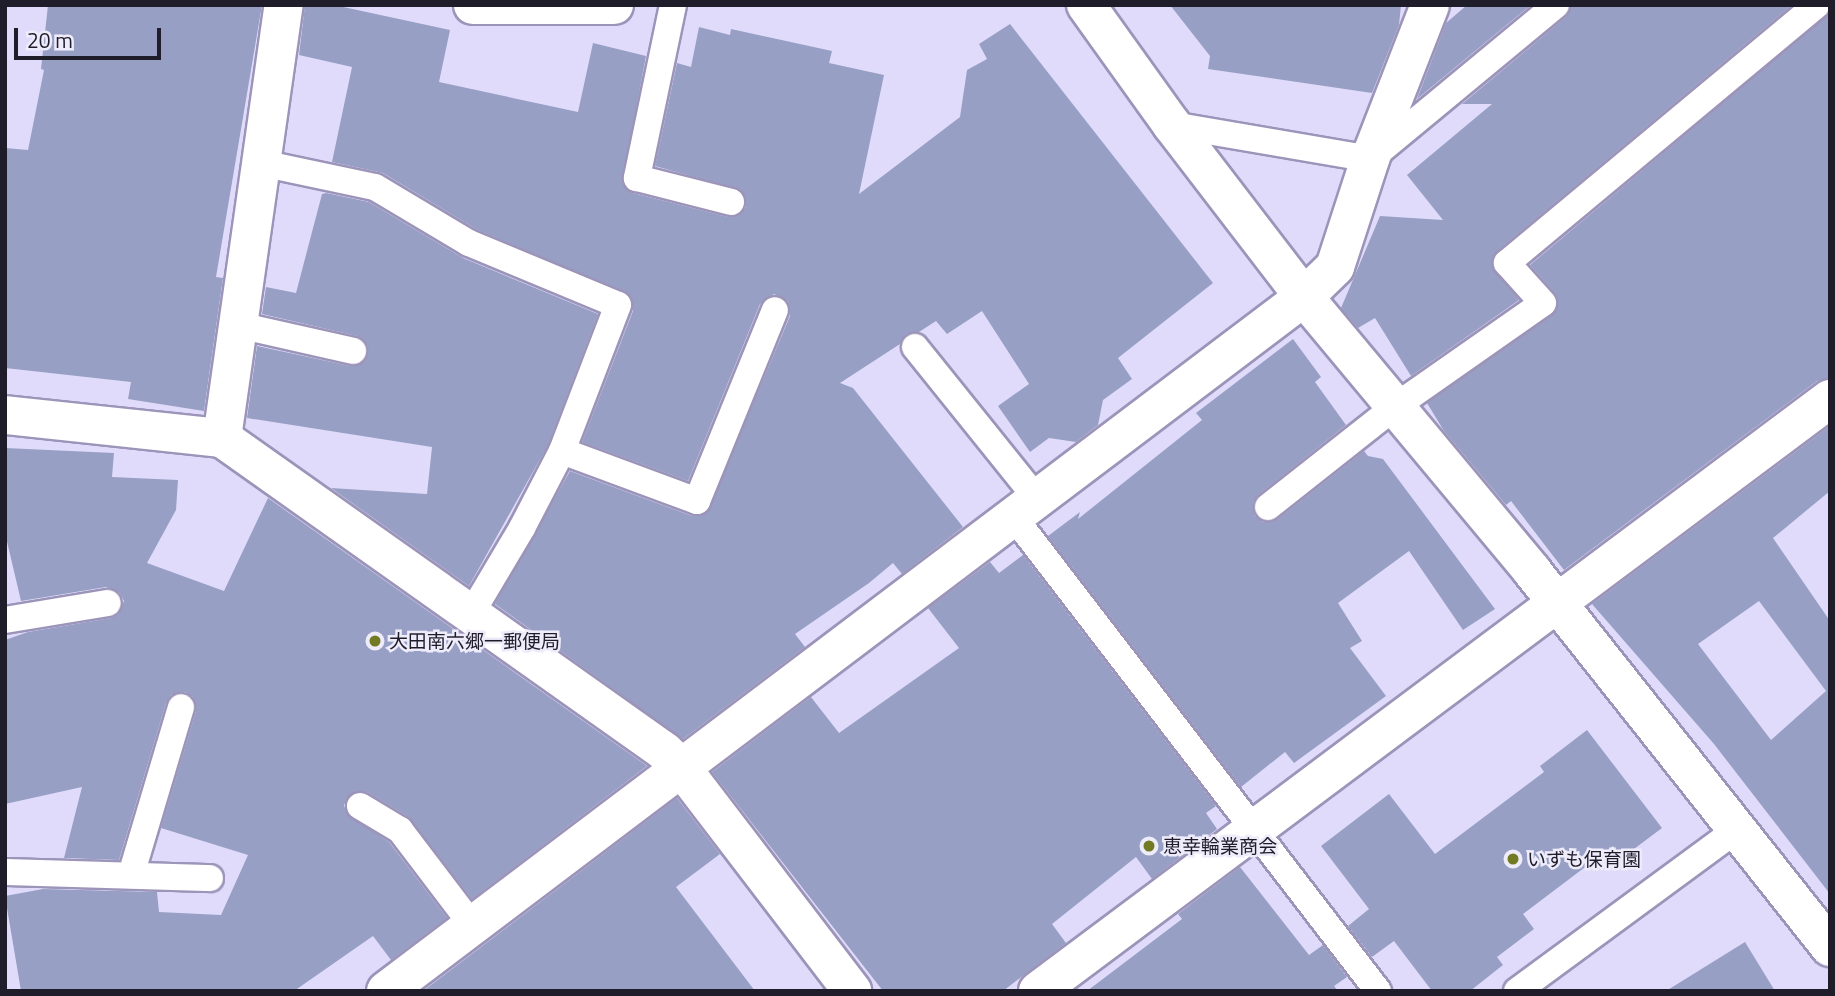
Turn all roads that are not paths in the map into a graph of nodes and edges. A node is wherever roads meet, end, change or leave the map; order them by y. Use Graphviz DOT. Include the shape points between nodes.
graph roads {
  1 [pos="284,5"];
  2 [pos="473,5"];
  3 [pos="614,5"];
  4 [pos="673,5"];
  5 [pos="1086,5"];
  6 [pos="1430,5"];
  7 [pos="1556,5"];
  8 [pos="1817,5"];
  9 [pos="1172,125"];
  10 [pos="1370,159"];
  11 [pos="261,163"];
  12 [pos="731,202"];
  13 [pos="1304,297"];
  14 [pos="775,310"];
  15 [pos="238,325"];
  16 [pos="915,347"];
  17 [pos="352,351"];
  18 [pos="1830,399"];
  19 [pos="1396,406"];
  20 [pos="5,415"];
  21 [pos="222,438"];
  22 [pos="562,451"];
  23 [pos="1025,507"];
  24 [pos="1268,507"];
  25 [pos="108,603"];
  26 [pos="1557,603"];
  27 [pos="471,614"];
  28 [pos="5,620"];
  29 [pos="181,708"];
  30 [pos="681,767"];
  31 [pos="360,806"];
  32 [pos="1256,828"];
  33 [pos="1736,830"];
  34 [pos="5,872"];
  35 [pos="131,875"];
  36 [pos="210,878"];
  37 [pos="473,926"];
  38 [pos="1830,947"];
  39 [pos="386,991"];
  40 [pos="852,991"];
  41 [pos="1038,991"];
  42 [pos="1378,991"];
  43 [pos="1517,991"];
  1 -- 11 [label="street"];
  2 -- 3 [label="street"];
  4 -- 12 [label="lane" via="637,178"];
  5 -- 9 [label="street"];
  6 -- 10 [label="street"];
  7 -- 10 [label="lane"];
  8 -- 19 [label="lane" via="1507,263 1543,303"];
  9 -- 10 [label="lane"];
  9 -- 13 [label="street"];
  10 -- 13 [label="street" via="1335,267"];
  11 -- 15 [label="street"];
  11 -- 22 [label="lane" via="375,187 469,243 618,305"];
  13 -- 19 [label="street"];
  13 -- 23 [label="street"];
  14 -- 22 [label="lane" via="697,501"];
  15 -- 17 [label="lane"];
  15 -- 21 [label="street"];
  16 -- 23 [label="lane"];
  18 -- 26 [label="street"];
  19 -- 24 [label="lane"];
  19 -- 26 [label="street"];
  20 -- 21 [label="street"];
  21 -- 27 [label="street"];
  22 -- 27 [label="lane"];
  23 -- 30 [label="street"];
  23 -- 32 [label="lane"];
  25 -- 28 [label="lane"];
  26 -- 32 [label="street"];
  26 -- 33 [label="street"];
  27 -- 30 [label="street"];
  29 -- 35 [label="lane"];
  30 -- 37 [label="street"];
  30 -- 40 [label="street"];
  31 -- 37 [label="lane" via="400,830"];
  32 -- 41 [label="street"];
  32 -- 42 [label="lane"];
  33 -- 38 [label="street"];
  33 -- 43 [label="lane"];
  34 -- 35 [label="lane"];
  35 -- 36 [label="lane"];
  37 -- 39 [label="street"];
}
